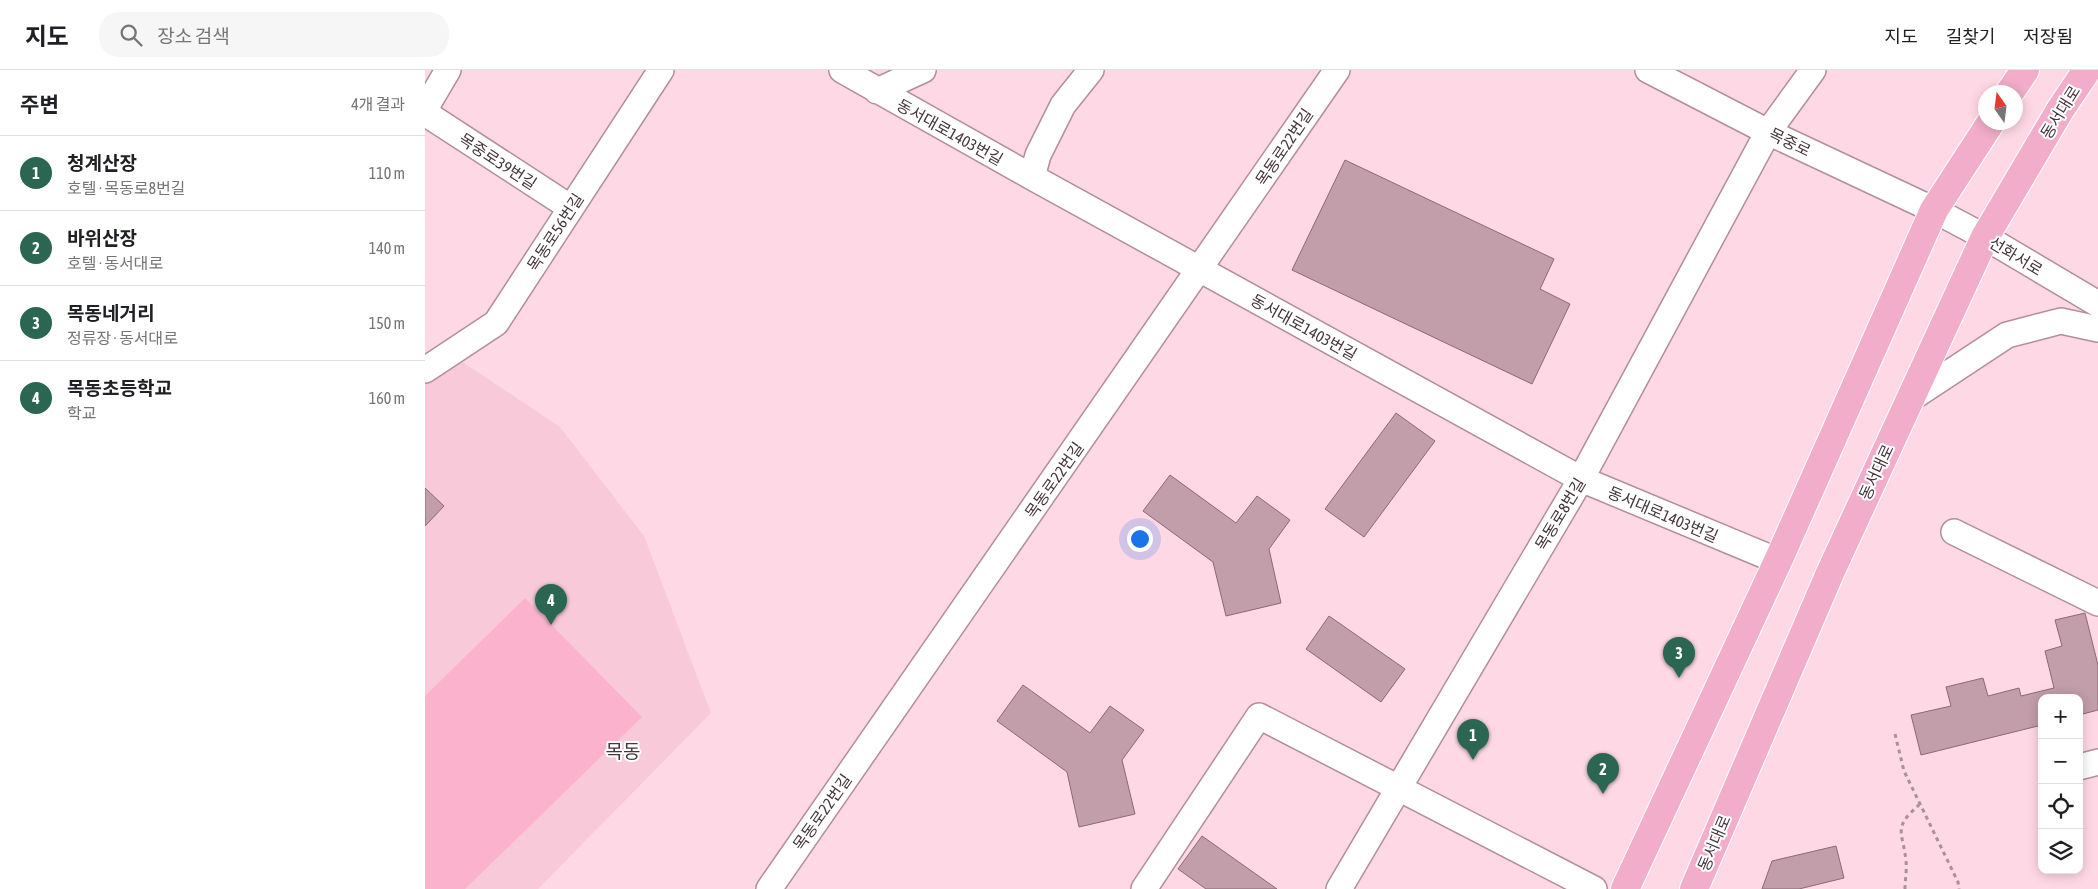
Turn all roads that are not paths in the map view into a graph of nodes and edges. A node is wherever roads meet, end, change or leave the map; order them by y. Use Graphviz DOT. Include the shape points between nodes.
graph roads {
  1 [pos="448,70"];
  2 [pos="661,70"];
  3 [pos="842,70"];
  4 [pos="889,70"];
  5 [pos="923,70"];
  6 [pos="1091,70"];
  7 [pos="1337,70"];
  8 [pos="1648,70"];
  9 [pos="1813,70"];
  10 [pos="2025,70"];
  11 [pos="2087,70"];
  12 [pos="2015,85"];
  13 [pos="877,91"];
  14 [pos="425,109"];
  15 [pos="425,114"];
  16 [pos="1986,130"];
  17 [pos="1768,132"];
  18 [pos="1032,177"];
  19 [pos="571,208"];
  20 [pos="1934,210"];
  21 [pos="1985,237"];
  22 [pos="1200,270"];
  23 [pos="2098,304"];
  24 [pos="2098,329"];
  25 [pos="425,370"];
  26 [pos="1910,399"];
  27 [pos="1581,479"];
  28 [pos="1954,532"];
  29 [pos="1778,561"];
  30 [pos="2098,603"];
  31 [pos="2098,762"];
  32 [pos="2083,766"];
  33 [pos="1397,788"];
  34 [pos="769,889"];
  35 [pos="1144,889"];
  36 [pos="1339,889"];
  37 [pos="1595,889"];
  38 [pos="1625,889"];
  39 [pos="1694,889"];
  1 -- 14 [label="street"];
  2 -- 19 [label="street, 목동로56번길"];
  3 -- 13 [label="street, 동서대로1403번길"];
  4 -- 13 [label="street"];
  5 -- 13 [label="street"];
  6 -- 18 [label="street" via="1063,105 1038,155"];
  7 -- 22 [label="street, 목동로22번길"];
  8 -- 17 [label="street, 목중로"];
  9 -- 17 [label="street, 목동로8번길"];
  10 -- 12 [label="main road"];
  11 -- 21 [label="main road, 동서대로"];
  13 -- 18 [label="street, 동서대로1403번길"];
  15 -- 19 [label="street, 목중로39번길"];
  16 -- 20 [label="main road"];
  17 -- 20 [label="street, 목중로"];
  17 -- 27 [label="street, 목동로8번길"];
  18 -- 22 [label="street, 동서대로1403번길"];
  19 -- 25 [label="street, 목동로56번길" via="496,323"];
  20 -- 21 [label="street, 선화서로"];
  20 -- 29 [label="main road"];
  21 -- 23 [label="street, 선화서로"];
  21 -- 26 [label="main road, 동서대로"];
  22 -- 27 [label="street, 동서대로1403번길"];
  22 -- 34 [label="street, 목동로22번길"];
  24 -- 26 [label="street" via="2061,321 2007,335"];
  26 -- 39 [label="main road, 동서대로" via="1830,573"];
  27 -- 29 [label="street, 동서대로1403번길"];
  27 -- 33 [label="street, 목동로8번길"];
  28 -- 30 [label="street"];
  29 -- 38 [label="main road"];
  31 -- 32 [label="street"];
  33 -- 35 [label="street" via="1259,716"];
  33 -- 36 [label="street, 목동로8번길"];
  33 -- 37 [label="street"];
}
